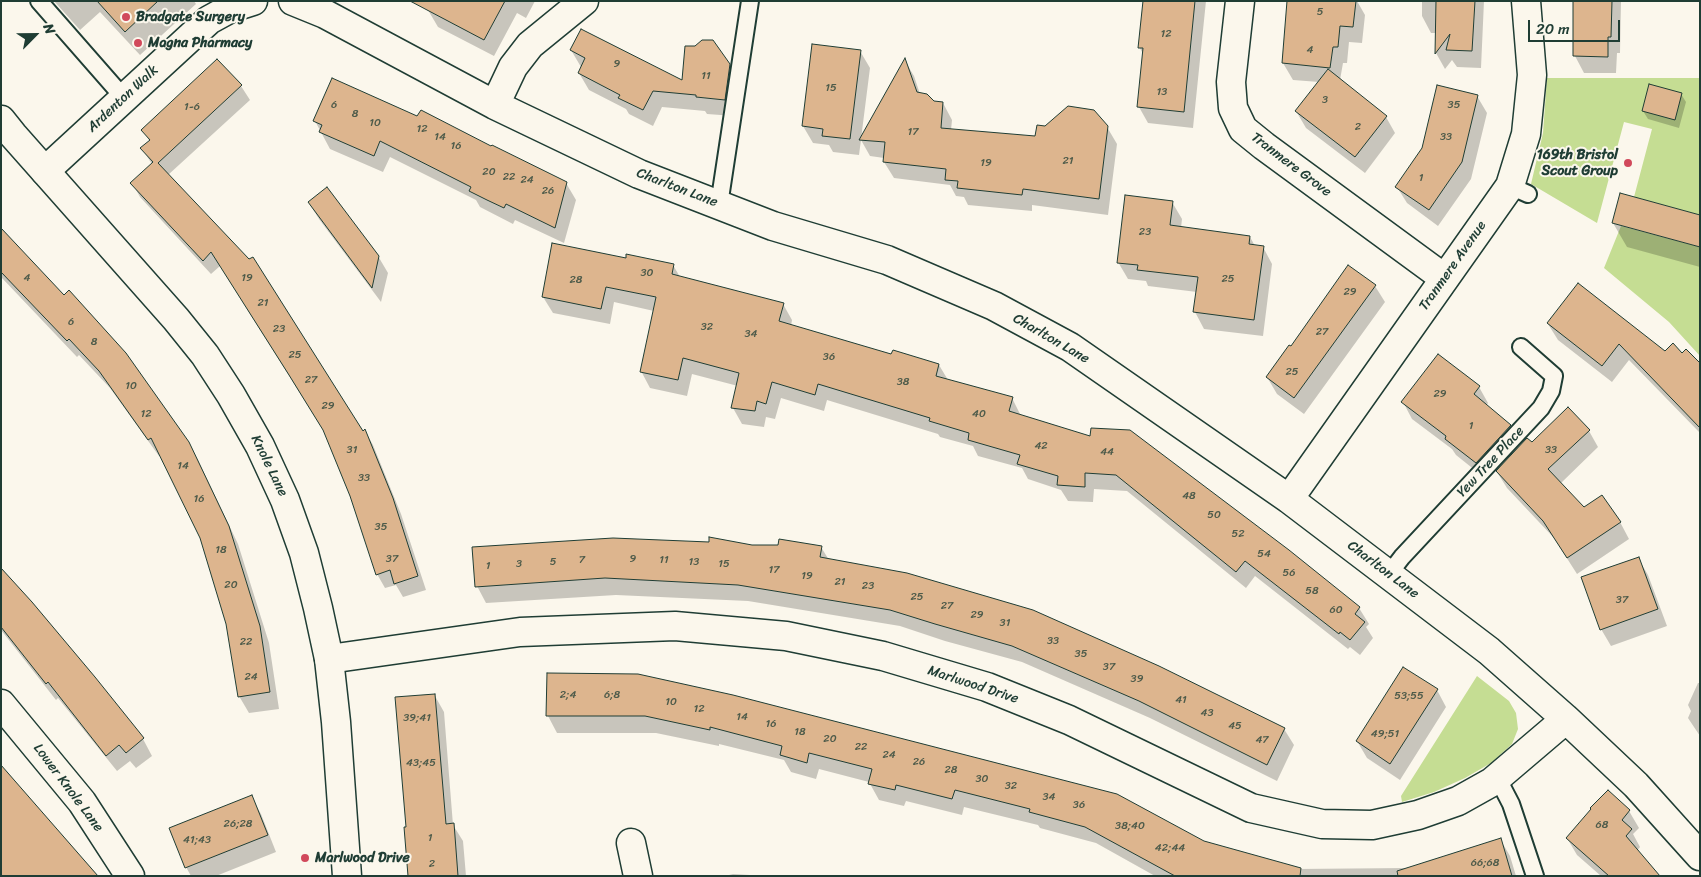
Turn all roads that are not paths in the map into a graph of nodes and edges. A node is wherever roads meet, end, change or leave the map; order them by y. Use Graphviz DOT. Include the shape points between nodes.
graph roads {
  1 [pos="39,1"];
  2 [pos="253,1"];
  3 [pos="293,1"];
  4 [pos="584,1"];
  5 [pos="750,1"];
  6 [pos="1240,1"];
  7 [pos="1526,1"];
  8 [pos="124,98"];
  9 [pos="495,105"];
  10 [pos="5,127"];
  11 [pos="45,171"];
  12 [pos="719,205"];
  13 [pos="1444,278"];
  14 [pos="1522,347"];
  15 [pos="1289,499"];
  16 [pos="1389,574"];
  17 [pos="329,659"];
  18 [pos="1,704"];
  19 [pos="1566,719"];
  20 [pos="1497,777"];
  21 [pos="631,843"];
  22 [pos="1700,856"];
  23 [pos="130,876"];
  24 [pos="347,876"];
  25 [pos="638,876"];
  26 [pos="1535,876"];
  1 -- 8 [label="lane"];
  2 -- 8 [label="street, Ardenton Walk" via="209,20"];
  3 -- 9 [label="street, Charlton Lane" via="325,14"];
  4 -- 9 [label="street" via="530,45 514,67"];
  5 -- 12 [label="lane"];
  6 -- 13 [label="street, Tranmere Grove" via="1231,82 1233,108 1243,130"];
  7 -- 13 [label="street, Tranmere Avenue" via="1532,75 1519,190"];
  8 -- 11 [label="street, Ardenton Walk"];
  9 -- 12 [label="street, Charlton Lane" via="639,174"];
  10 -- 11 [label="street, Knole Lane"];
  11 -- 17 [label="street, Knole Lane" via="176,319 205,355 236,404 285,500 304,553"];
  12 -- 15 [label="street, Charlton Lane" via="773,226 887,260 994,306 1070,347"];
  13 -- 15 [label="street, Tranmere Avenue"];
  14 -- 16 [label="lane, Yew Tree Place" via="1554,376 1551,392 1541,408"];
  15 -- 16 [label="street, Charlton Lane"];
  16 -- 19 [label="street, Charlton Lane" via="1489,650"];
  17 -- 20 [label="street, Marlwood Drive" via="520,632 675,626 786,636 883,656 988,687 1069,720 1251,808 1322,824 1372,825 1418,815 1458,801"];
  17 -- 24 [label="street, Knole Lane"];
  18 -- 23 [label="street, Lower Knole Lane" via="82,802"];
  19 -- 20 [label="street, Marlwood Drive"];
  19 -- 22 [label="street, Charlton Lane" via="1636,785"];
  20 -- 26 [label="lane" via="1511,804"];
  21 -- 25 [label="street"];
}
